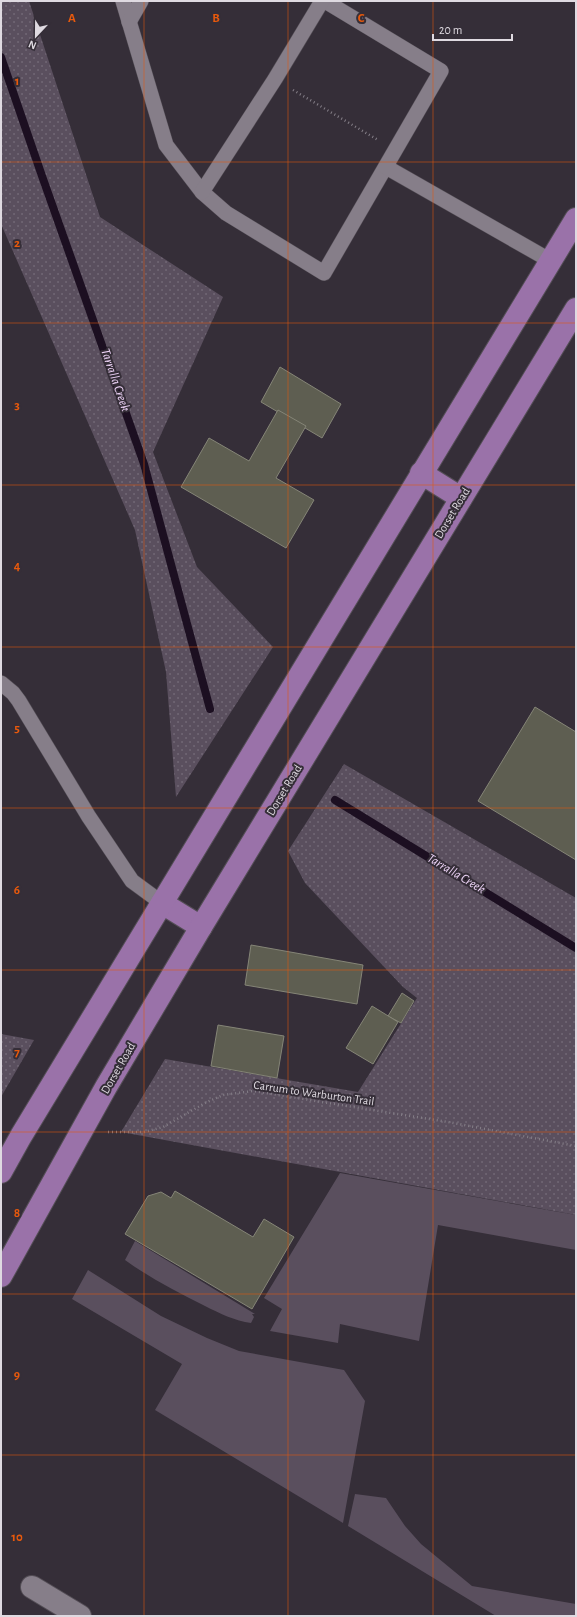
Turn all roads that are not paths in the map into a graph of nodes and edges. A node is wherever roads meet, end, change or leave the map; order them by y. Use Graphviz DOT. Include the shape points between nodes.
graph roads {
  1 [pos="123,1"];
  2 [pos="141,1"];
  3 [pos="324,1"];
  4 [pos="129,22"];
  5 [pos="386,167"];
  6 [pos="202,192"];
  7 [pos="576,219"];
  8 [pos="551,261"];
  9 [pos="576,309"];
  10 [pos="421,474"];
  11 [pos="460,498"];
  12 [pos="1,683"];
  13 [pos="162,903"];
  14 [pos="201,927"];
  15 [pos="1,1172"];
  16 [pos="1,1276"];
  17 [pos="32,1588"];
  18 [pos="80,1616"];
  1 -- 4 [label="lane"];
  2 -- 4 [label="lane"];
  3 -- 5 [label="lane" via="441,70"];
  3 -- 6 [label="lane"];
  4 -- 6 [label="lane" via="166,145"];
  5 -- 6 [label="lane" via="324,273 226,213"];
  5 -- 8 [label="lane"];
  7 -- 8 [label="main road"];
  8 -- 10 [label="main road"];
  9 -- 11 [label="main road, Dorset Road"];
  10 -- 11 [label="main road"];
  10 -- 13 [label="main road"];
  11 -- 14 [label="main road, Dorset Road"];
  12 -- 13 [label="lane" via="19,701 89,817 132,881"];
  13 -- 14 [label="main road"];
  13 -- 15 [label="main road"];
  14 -- 16 [label="main road, Dorset Road" via="106,1087"];
  17 -- 18 [label="street"];
}
